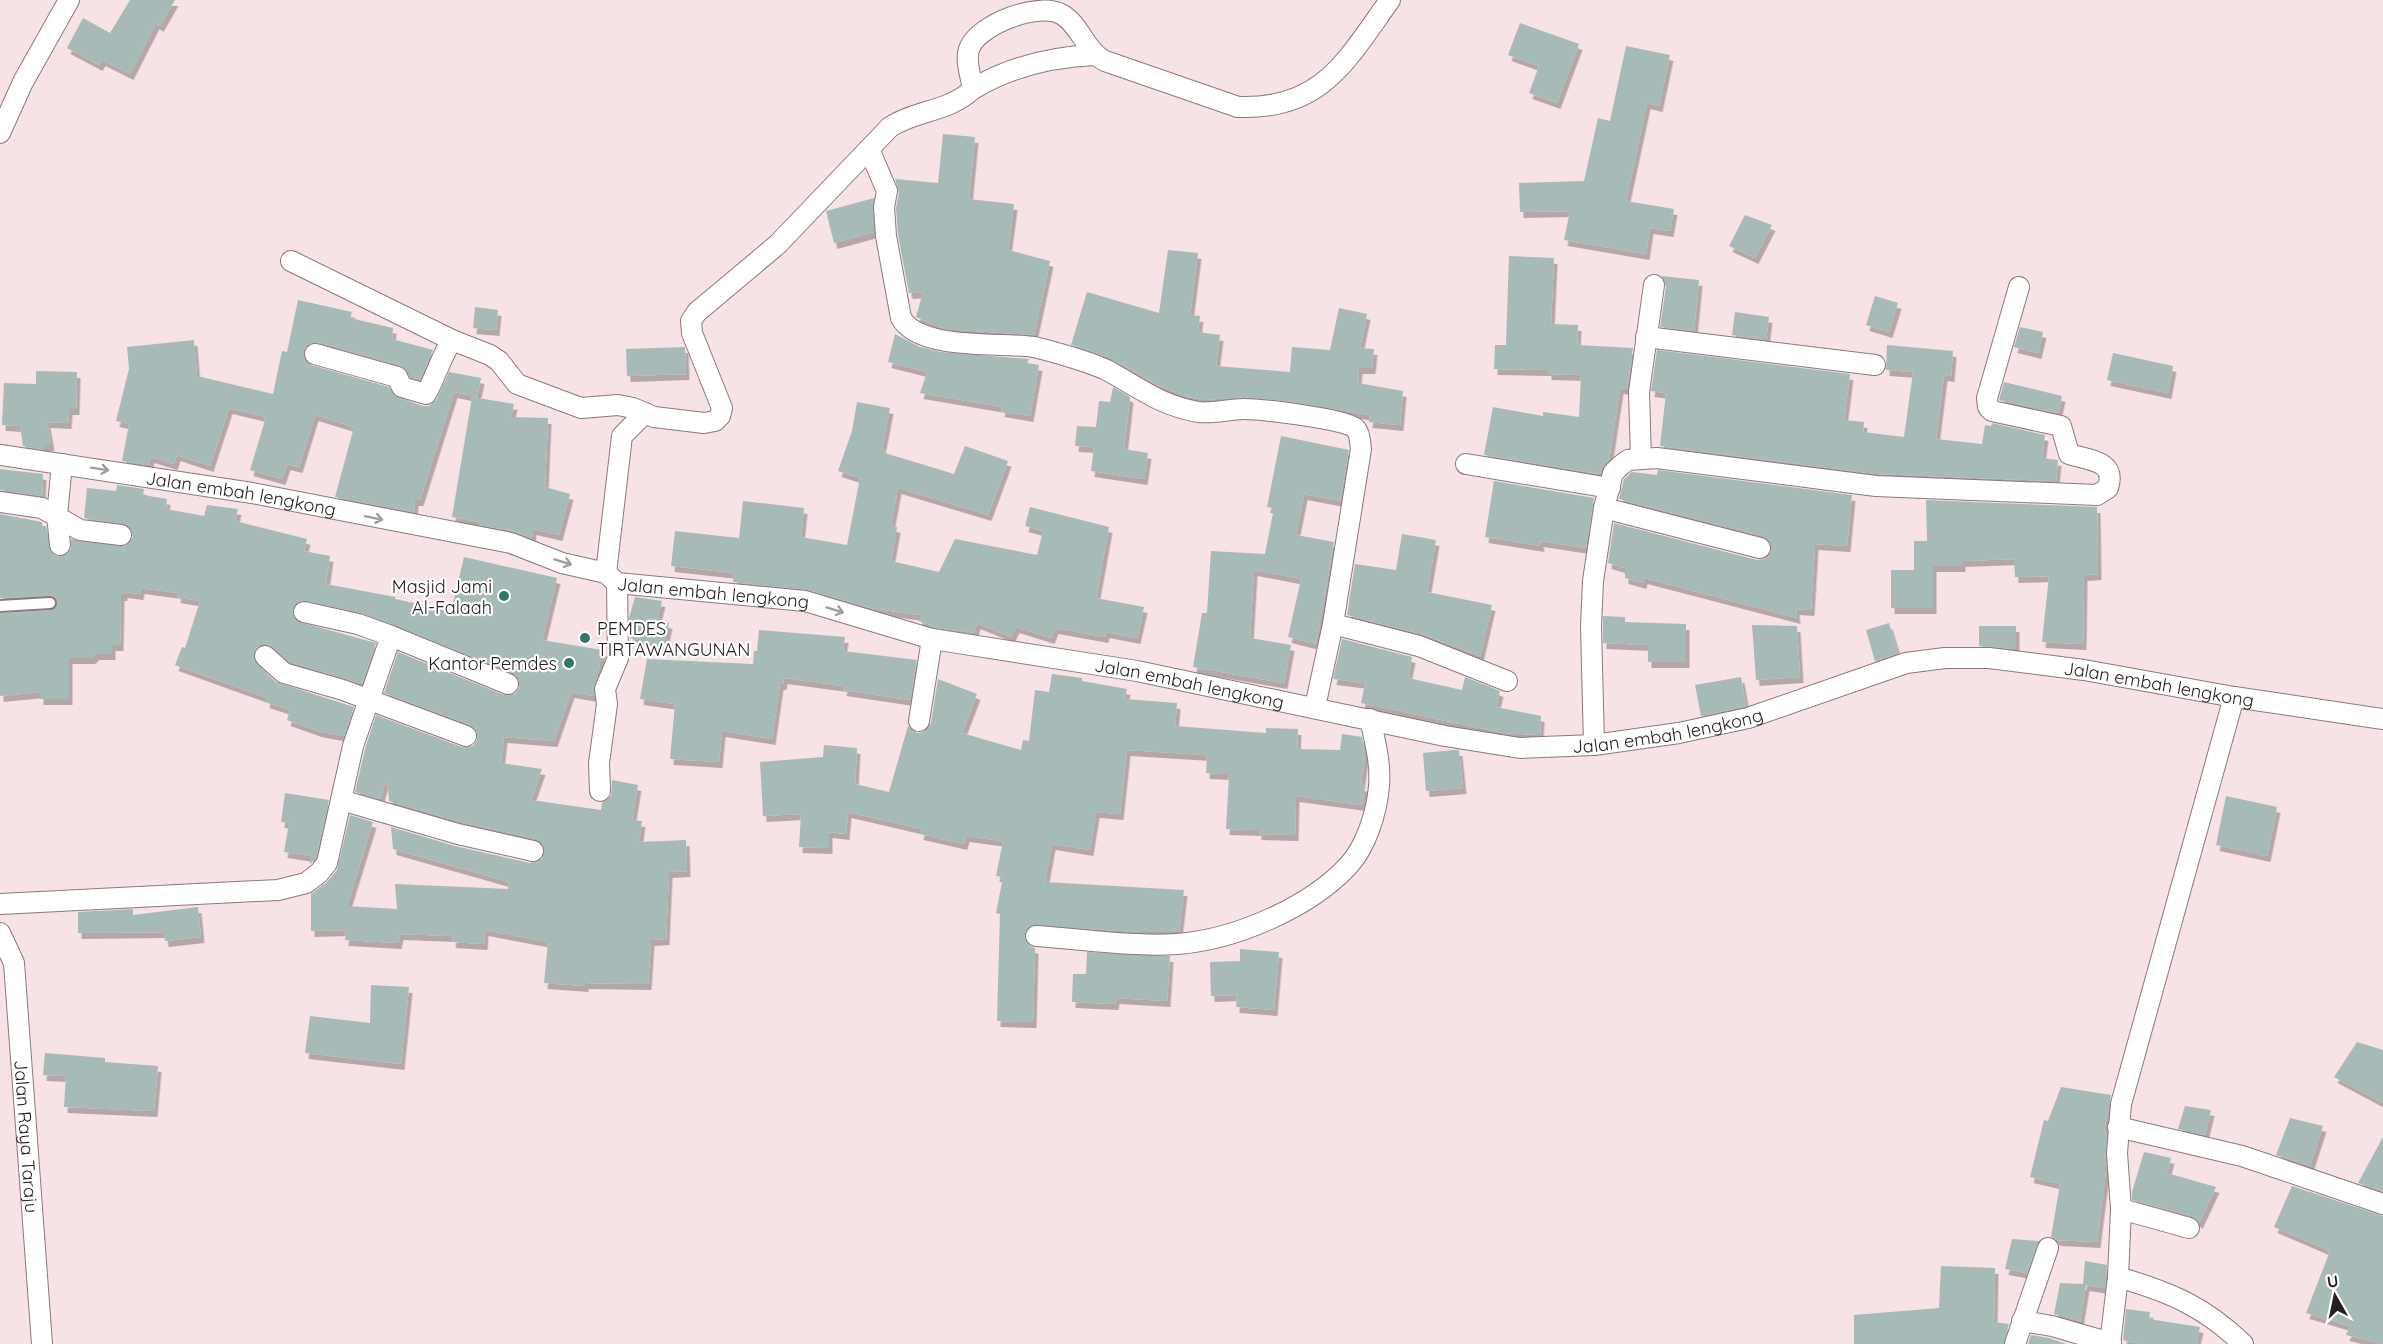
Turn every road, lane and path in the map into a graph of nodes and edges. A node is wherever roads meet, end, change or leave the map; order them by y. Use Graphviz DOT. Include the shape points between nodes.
graph roads {
  1 [pos="69,0"];
  2 [pos="1390,0"];
  3 [pos="1094,55"];
  4 [pos="973,89"];
  5 [pos="0,133"];
  6 [pos="869,149"];
  7 [pos="291,261"];
  8 [pos="1654,285"];
  9 [pos="2019,287"];
  10 [pos="1646,337"];
  11 [pos="452,340"];
  12 [pos="315,354"];
  13 [pos="1875,365"];
  14 [pos="645,414"];
  15 [pos="0,455"];
  16 [pos="1641,459"];
  17 [pos="63,464"];
  18 [pos="1466,464"];
  19 [pos="1610,488"];
  20 [pos="0,502"];
  21 [pos="1604,508"];
  22 [pos="57,515"];
  23 [pos="121,535"];
  24 [pos="60,545"];
  25 [pos="1760,548"];
  26 [pos="611,578"];
  27 [pos="50,603"];
  28 [pos="0,606"];
  29 [pos="304,612"];
  30 [pos="1333,624"];
  31 [pos="391,636"];
  32 [pos="932,639"];
  33 [pos="265,656"];
  34 [pos="1507,681"];
  35 [pos="508,684"];
  36 [pos="2234,697"];
  37 [pos="369,699"];
  38 [pos="1315,707"];
  39 [pos="1370,719"];
  40 [pos="2383,719"];
  41 [pos="919,721"];
  42 [pos="466,736"];
  43 [pos="1594,745"];
  44 [pos="600,791"];
  45 [pos="341,800"];
  46 [pos="533,850"];
  47 [pos="0,904"];
  48 [pos="0,933"];
  49 [pos="1036,936"];
  50 [pos="2118,1127"];
  51 [pos="2383,1204"];
  52 [pos="2121,1209"];
  53 [pos="2189,1228"];
  54 [pos="2048,1248"];
  55 [pos="2118,1277"];
  56 [pos="2022,1321"];
  57 [pos="2111,1343"];
  58 [pos="42,1344"];
  59 [pos="2015,1344"];
  60 [pos="2243,1344"];
  1 -- 5 [label="street" via="23,82"];
  2 -- 3 [label="street" via="1347,58 1322,84 1301,98 1280,105 1238,107"];
  3 -- 4 [label="street" via="1065,56 1009,70"];
  3 -- 4 [label="street" via="1061,14 1047,11 1010,17 990,26 970,47 968,63"];
  4 -- 6 [label="street" via="949,106 900,121"];
  6 -- 14 [label="street" via="777,245 697,312 692,333 718,395 720,416 704,423"];
  6 -- 30 [label="street" via="887,191 884,207 890,256 901,318 911,329 969,345 1034,347 1110,371 1161,402 1201,412 1244,409 1324,418 1356,428 1360,449"];
  7 -- 11 [label="street"];
  8 -- 10 [label="street"];
  9 -- 16 [label="street" via="1987,398 1988,407 2061,426 2068,454 2104,464 2109,470 2108,488 2097,495 1876,486"];
  10 -- 13 [label="street"];
  10 -- 16 [label="street" via="1639,392"];
  11 -- 12 [label="street" via="440,358 426,394 402,387 397,376"];
  11 -- 14 [label="street" via="499,361 518,384 581,408 618,405"];
  14 -- 26 [label="street" via="622,436"];
  15 -- 17 [label="street, Jalan embah lengkong"];
  16 -- 19 [label="street" via="1628,460 1620,466 1613,473"];
  17 -- 22 [label="street"];
  17 -- 26 [label="street, Jalan embah lengkong, one-way" via="252,493 511,543"];
  18 -- 19 [label="street"];
  19 -- 21 [label="street"];
  20 -- 22 [label="street" via="42,508"];
  21 -- 25 [label="street"];
  21 -- 43 [label="street" via="1591,626"];
  22 -- 23 [label="street" via="80,530"];
  22 -- 24 [label="street"];
  26 -- 32 [label="street, Jalan embah lengkong, one-way" via="805,601"];
  26 -- 44 [label="street" via="618,658 605,689"];
  27 -- 28 [label="lane"];
  29 -- 31 [label="street"];
  30 -- 34 [label="street" via="1419,646"];
  30 -- 38 [label="street"];
  31 -- 35 [label="street"];
  31 -- 37 [label="street"];
  32 -- 38 [label="street, Jalan embah lengkong" via="1137,671"];
  32 -- 41 [label="street"];
  33 -- 37 [label="street" via="284,673"];
  36 -- 40 [label="street, Jalan embah lengkong"];
  36 -- 43 [label="street, Jalan embah lengkong" via="2084,670 1989,658 1945,658 1906,663 1748,718"];
  36 -- 50 [label="street" via="2126,1077"];
  37 -- 42 [label="street"];
  37 -- 45 [label="street"];
  38 -- 39 [label="street, Jalan embah lengkong"];
  39 -- 43 [label="street, Jalan embah lengkong" via="1520,748"];
  39 -- 49 [label="street" via="1378,756 1379,786 1369,828 1349,865 1317,894 1269,920 1188,943 1152,945"];
  45 -- 46 [label="street" via="458,834"];
  45 -- 47 [label="street" via="327,863 306,882 278,890 231,895"];
  48 -- 58 [label="street, Jalan Raya Taraju" via="14,963"];
  50 -- 51 [label="street" via="2242,1156"];
  50 -- 52 [label="street"];
  52 -- 53 [label="street"];
  52 -- 55 [label="street"];
  54 -- 56 [label="street"];
  55 -- 57 [label="street"];
  55 -- 60 [label="street" via="2162,1290 2199,1308"];
  56 -- 57 [label="street"];
  56 -- 59 [label="street"];
}
